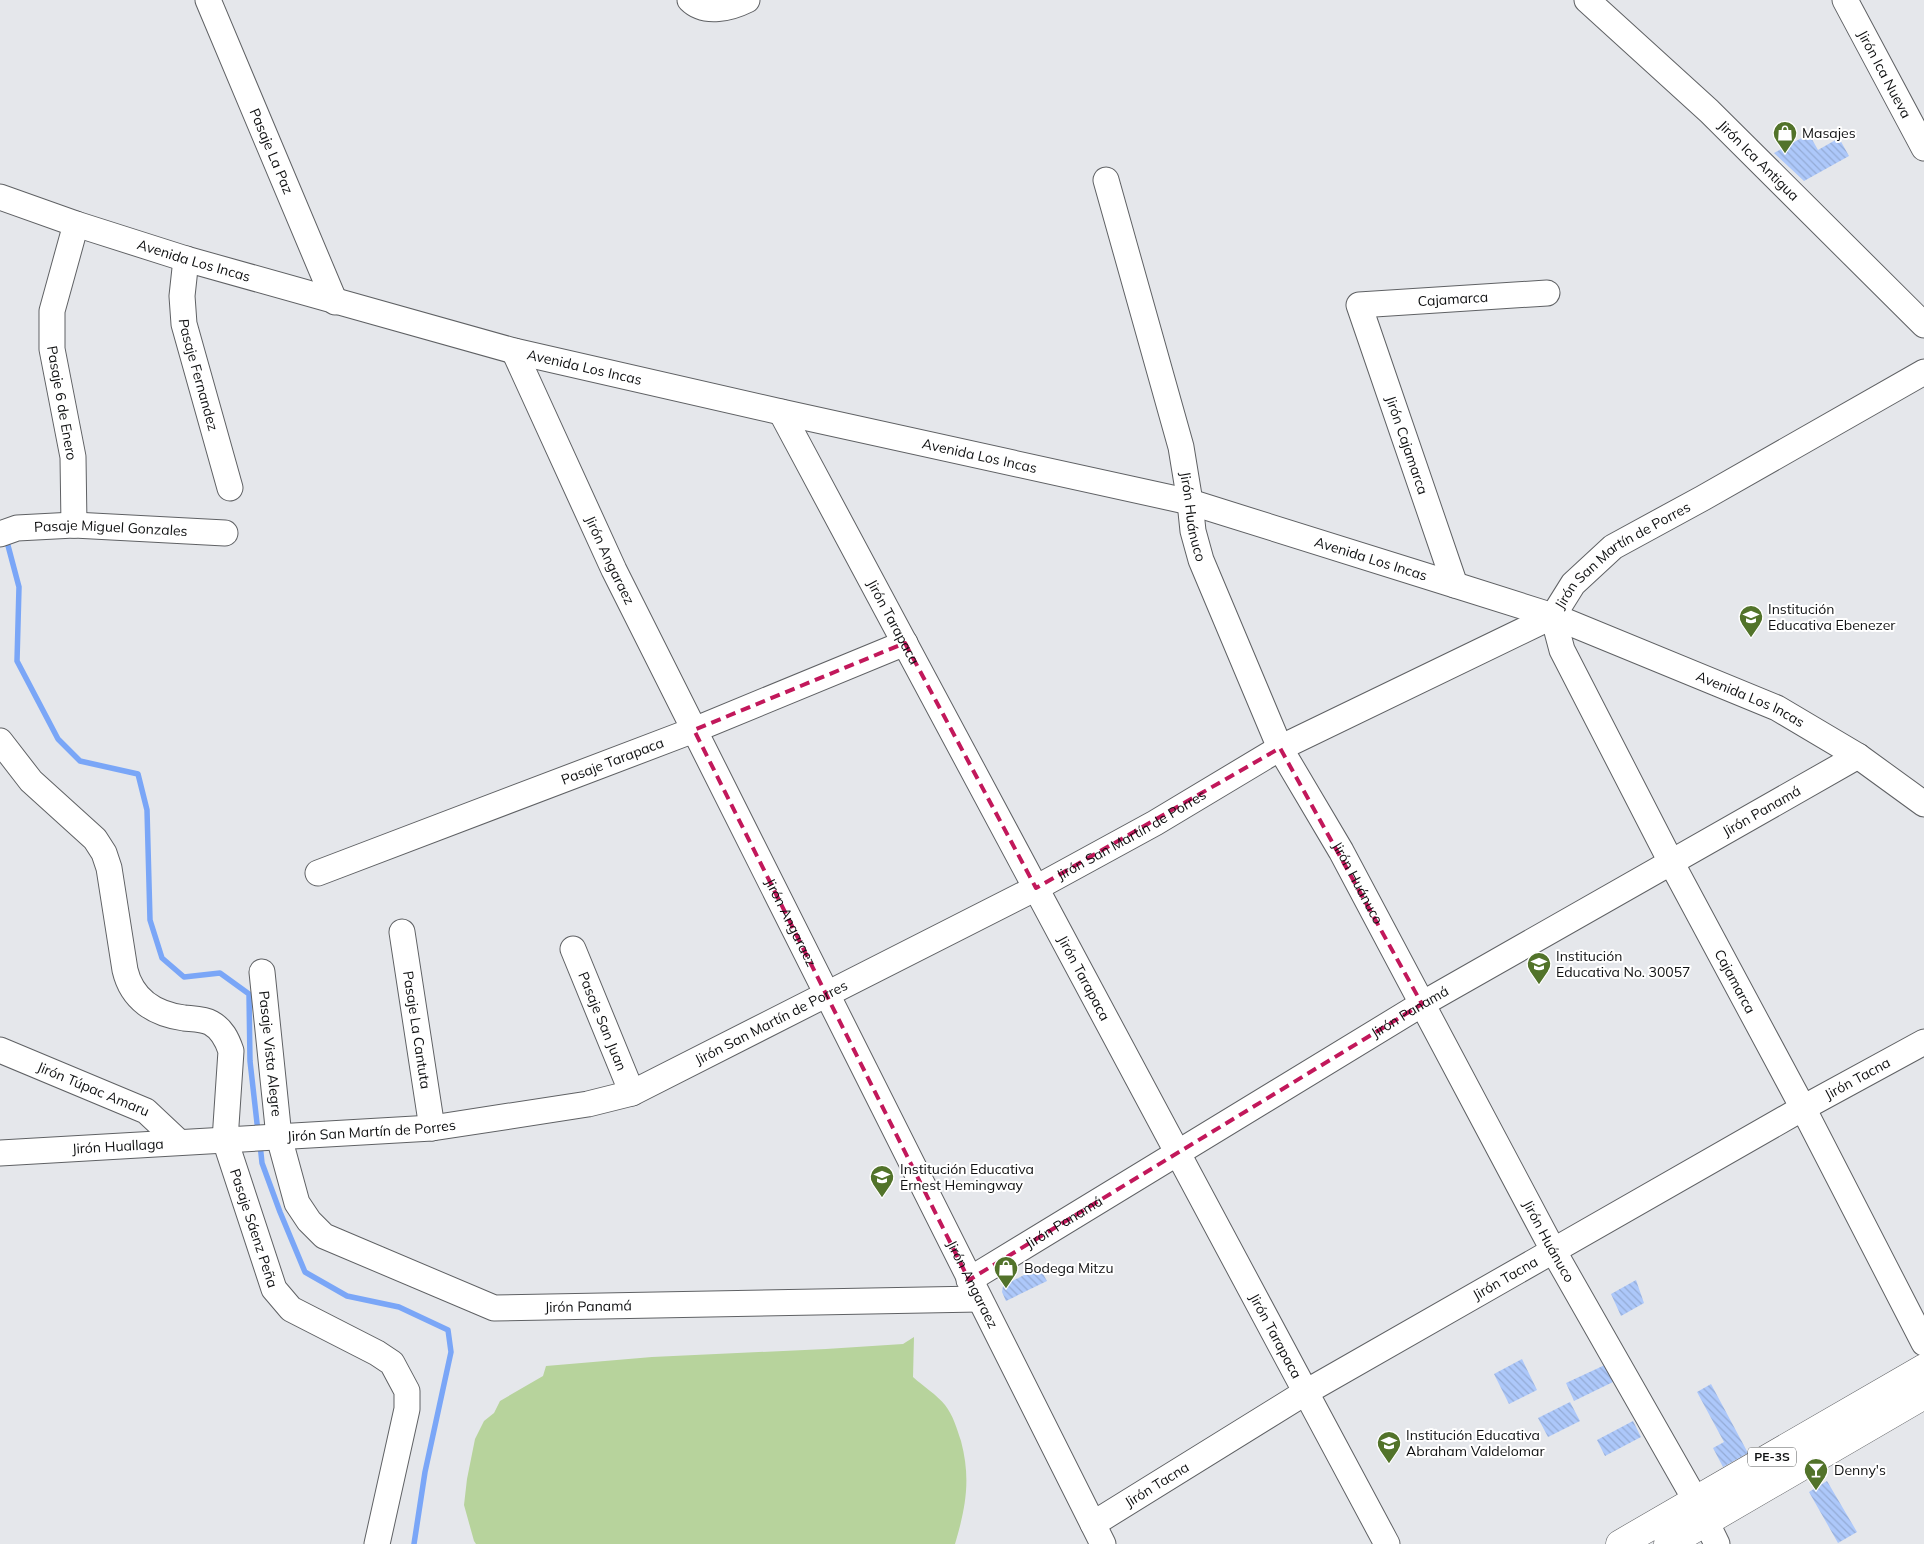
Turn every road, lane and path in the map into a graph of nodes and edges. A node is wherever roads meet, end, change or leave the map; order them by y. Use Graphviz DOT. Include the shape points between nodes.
graph roads {
  1 [pos="208,0"];
  2 [pos="747,0"];
  3 [pos="1587,0"];
  4 [pos="1845,0"];
  5 [pos="698,4"];
  6 [pos="1924,148"];
  7 [pos="1106,180"];
  8 [pos="0,197"];
  9 [pos="76,224"];
  10 [pos="186,259"];
  11 [pos="1547,293"];
  12 [pos="335,302"];
  13 [pos="1359,305"];
  14 [pos="1924,325"];
  15 [pos="514,351"];
  16 [pos="1924,372"];
  17 [pos="781,412"];
  18 [pos="230,488"];
  19 [pos="1190,502"];
  20 [pos="74,525"];
  21 [pos="225,533"];
  22 [pos="0,534"];
  23 [pos="1455,584"];
  24 [pos="1553,616"];
  25 [pos="905,643"];
  26 [pos="694,730"];
  27 [pos="0,741"];
  28 [pos="1280,748"];
  29 [pos="1858,756"];
  30 [pos="1924,804"];
  31 [pos="1671,862"];
  32 [pos="318,873"];
  33 [pos="1036,888"];
  34 [pos="402,932"];
  35 [pos="572,949"];
  36 [pos="262,972"];
  37 [pos="827,993"];
  38 [pos="1422,1004"];
  39 [pos="1924,1042"];
  40 [pos="0,1050"];
  41 [pos="632,1093"];
  42 [pos="1804,1108"];
  43 [pos="432,1128"];
  44 [pos="276,1137"];
  45 [pos="230,1139"];
  46 [pos="179,1142"];
  47 [pos="1177,1152"];
  48 [pos="0,1153"];
  49 [pos="1553,1250"];
  50 [pos="974,1289"];
  51 [pos="1924,1343"];
  52 [pos="1924,1368"];
  53 [pos="1306,1392"];
  54 [pos="1924,1394"];
  55 [pos="1706,1522"];
  56 [pos="1098,1534"];
  57 [pos="377,1544"];
  58 [pos="1387,1544"];
  59 [pos="1620,1544"];
  60 [pos="1668,1544"];
  1 -- 12 [label="street, Pasaje La Paz"];
  2 -- 5 [label="street" via="722,9"];
  3 -- 14 [label="street, Jirón Ica Antigua" via="1709,111"];
  4 -- 6 [label="street, Jirón Ica Nueva"];
  7 -- 19 [label="street, Jirón Huánuco" via="1180,446"];
  8 -- 9 [label="street, Avenida Los Incas"];
  9 -- 10 [label="street, Avenida Los Incas"];
  9 -- 20 [label="street, Pasaje 6 de Enero" via="52,311 50,332 73,457"];
  10 -- 12 [label="street, Avenida Los Incas"];
  10 -- 18 [label="street, Pasaje Fernandez" via="182,296 184,324"];
  11 -- 13 [label="street, Cajamarca"];
  12 -- 15 [label="street, Avenida Los Incas"];
  13 -- 23 [label="street, Jirón Cajamarca"];
  15 -- 17 [label="street, Avenida Los Incas"];
  15 -- 26 [label="street, Jirón Angaraez" via="614,570"];
  16 -- 24 [label="street, Jirón San Martín de Porres" via="1613,547 1573,584"];
  17 -- 19 [label="street, Avenida Los Incas"];
  17 -- 25 [label="street, Jirón Tarapaca"];
  19 -- 23 [label="street, Avenida Los Incas"];
  19 -- 28 [label="street, Jirón Huánuco" via="1201,560"];
  20 -- 21 [label="street, Pasaje Miguel Gonzales"];
  20 -- 22 [label="street, Pasaje Miguel Gonzales" via="17,528"];
  23 -- 24 [label="street, Avenida Los Incas"];
  24 -- 28 [label="street, Jirón San Martín de Porres"];
  24 -- 29 [label="street, Avenida Los Incas" via="1777,708"];
  24 -- 31 [label="street, Cajamarca" via="1562,650"];
  25 -- 26 [label="street, Pasaje Tarapaca"];
  25 -- 33 [label="street, Jirón Tarapaca"];
  26 -- 32 [label="street, Pasaje Tarapaca"];
  26 -- 37 [label="street, Jirón Angaraez"];
  27 -- 45 [label="street" via="30,780 95,839 104,853 125,970 134,993 142,1002 161,1012 209,1021 228,1041 231,1051"];
  28 -- 33 [label="street, Jirón San Martín de Porres" via="1155,823"];
  28 -- 38 [label="street, Jirón Huánuco" via="1341,851"];
  29 -- 30 [label="street, Avenida Los Incas"];
  29 -- 31 [label="street, Jirón Panamá"];
  31 -- 38 [label="street, Jirón Panamá"];
  31 -- 42 [label="street, Cajamarca"];
  33 -- 37 [label="street, Jirón San Martín de Porres"];
  33 -- 47 [label="street, Jirón Tarapaca"];
  34 -- 43 [label="street, Pasaje La Cantuta"];
  35 -- 41 [label="street, Pasaje San Juan"];
  36 -- 44 [label="street, Pasaje Vista Alegre"];
  37 -- 41 [label="street, Jirón San Martín de Porres"];
  37 -- 50 [label="street, Jirón Angaraez"];
  38 -- 47 [label="street, Jirón Panamá"];
  38 -- 49 [label="street, Jirón Huánuco"];
  39 -- 42 [label="street, Jirón Tacna"];
  40 -- 46 [label="street, Jirón Túpac Amaru" via="146,1111"];
  41 -- 43 [label="street, Jirón San Martín de Porres" via="588,1104"];
  42 -- 49 [label="street, Jirón Tacna"];
  42 -- 51 [label="street, Cajamarca"];
  43 -- 44 [label="street, Jirón San Martín de Porres"];
  44 -- 45 [label="street, Jirón San Martín de Porres"];
  44 -- 50 [label="street, Jirón Panamá" via="297,1202 308,1221 324,1236 494,1308"];
  45 -- 46 [label="street, Jirón Huallaga"];
  45 -- 57 [label="street, Pasaje Sáenz Peña" via="274,1289 291,1309 392,1363 406,1391 406,1409"];
  46 -- 48 [label="street, Jirón Huallaga"];
  47 -- 50 [label="street, Jirón Panamá"];
  47 -- 53 [label="street, Jirón Tarapaca"];
  49 -- 53 [label="street, Jirón Tacna"];
  49 -- 55 [label="street, Jirón Huánuco"];
  50 -- 56 [label="street, Jirón Angaraez"];
  52 -- 55 [label="highway, PE-3S"];
  53 -- 56 [label="street, Jirón Tacna"];
  53 -- 58 [label="street, Jirón Tarapaca"];
  54 -- 55 [label="highway, PE-3S"];
  55 -- 59 [label="highway, PE-3S"];
  55 -- 60 [label="highway, PE-3S"];
}
